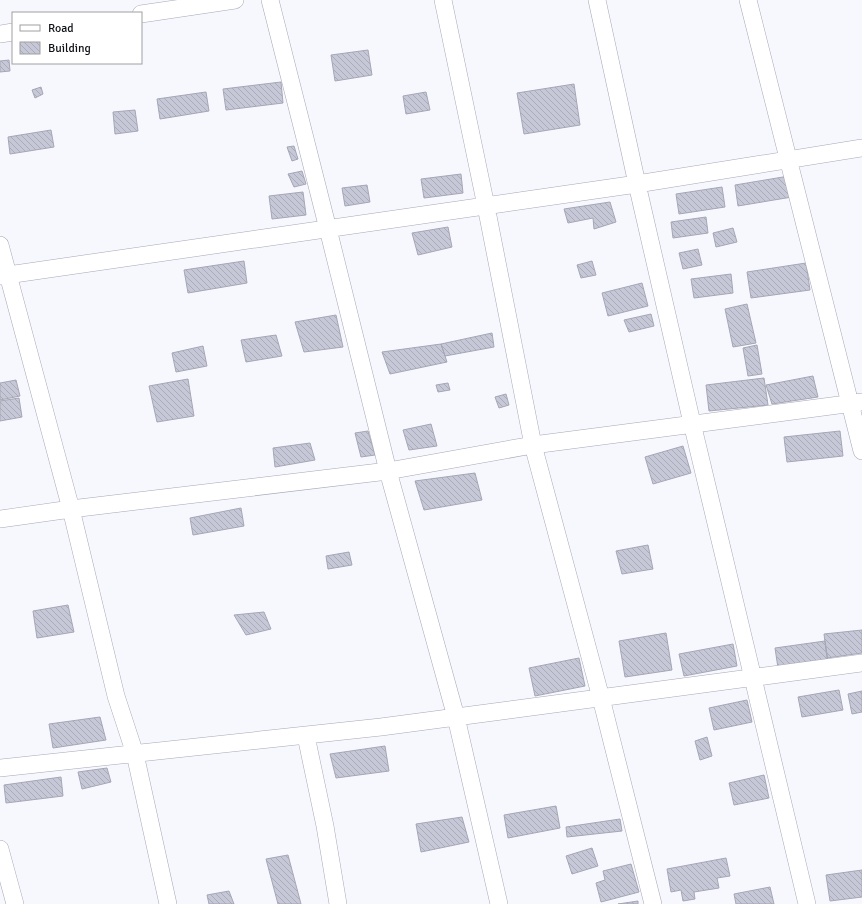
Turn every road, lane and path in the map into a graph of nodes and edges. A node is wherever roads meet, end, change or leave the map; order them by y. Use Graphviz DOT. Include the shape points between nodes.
graph roads {
  1 [pos="235,0"];
  2 [pos="270,0"];
  3 [pos="443,0"];
  4 [pos="597,0"];
  5 [pos="748,0"];
  6 [pos="142,14"];
  7 [pos="12,32"];
  8 [pos="0,34"];
  9 [pos="862,148"];
  10 [pos="788,160"];
  11 [pos="637,184"];
  12 [pos="486,206"];
  13 [pos="328,229"];
  14 [pos="0,245"];
  15 [pos="4,276"];
  16 [pos="856,402"];
  17 [pos="692,423"];
  18 [pos="533,445"];
  19 [pos="862,451"];
  20 [pos="388,471"];
  21 [pos="71,509"];
  22 [pos="0,518"];
  23 [pos="862,663"];
  24 [pos="753,677"];
  25 [pos="601,698"];
  26 [pos="456,717"];
  27 [pos="306,736"];
  28 [pos="135,754"];
  29 [pos="0,768"];
  30 [pos="0,849"];
  31 [pos="15,904"];
  32 [pos="168,904"];
  33 [pos="338,904"];
  34 [pos="499,904"];
  35 [pos="653,904"];
  36 [pos="807,904"];
  1 -- 6 [label="street"];
  2 -- 13 [label="street"];
  3 -- 12 [label="street"];
  4 -- 11 [label="street"];
  5 -- 10 [label="street"];
  7 -- 8 [label="street"];
  9 -- 10 [label="street"];
  10 -- 11 [label="street"];
  10 -- 16 [label="street"];
  11 -- 12 [label="street"];
  11 -- 17 [label="street"];
  12 -- 13 [label="street"];
  12 -- 18 [label="street"];
  13 -- 15 [label="street"];
  13 -- 20 [label="street"];
  14 -- 15 [label="street"];
  15 -- 21 [label="street"];
  16 -- 17 [label="street"];
  16 -- 19 [label="street"];
  17 -- 18 [label="street"];
  17 -- 24 [label="street"];
  18 -- 20 [label="street"];
  18 -- 25 [label="street"];
  20 -- 21 [label="street"];
  20 -- 26 [label="street"];
  21 -- 22 [label="street"];
  21 -- 28 [label="street" via="116,696"];
  23 -- 24 [label="street"];
  24 -- 25 [label="street"];
  24 -- 36 [label="street"];
  25 -- 26 [label="street"];
  25 -- 35 [label="street"];
  26 -- 27 [label="street"];
  26 -- 34 [label="street"];
  27 -- 28 [label="street"];
  27 -- 33 [label="street"];
  28 -- 29 [label="street"];
  28 -- 32 [label="street"];
  30 -- 31 [label="street"];
}
